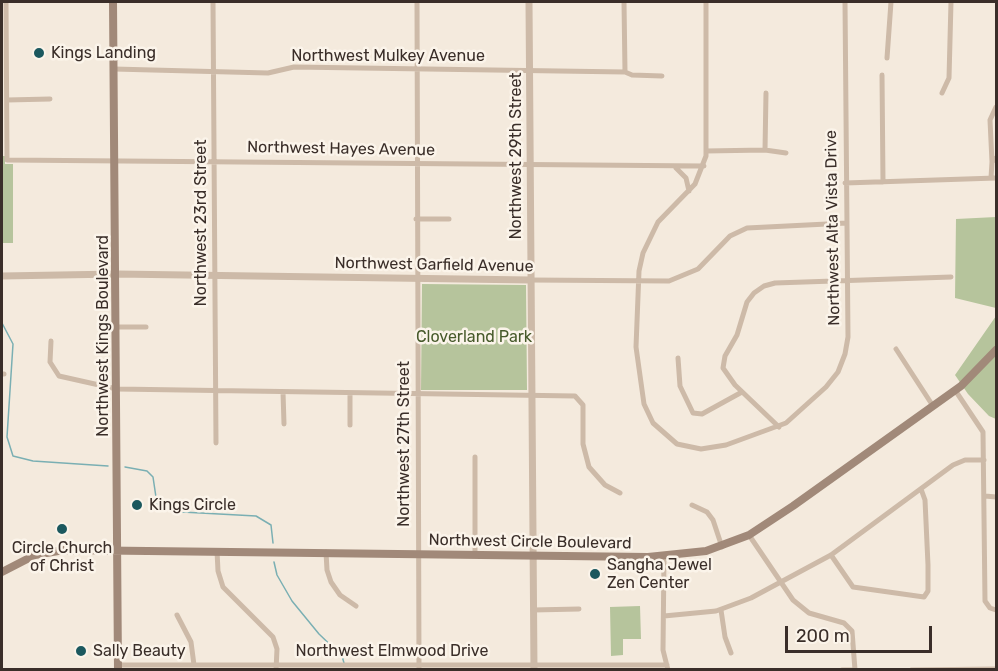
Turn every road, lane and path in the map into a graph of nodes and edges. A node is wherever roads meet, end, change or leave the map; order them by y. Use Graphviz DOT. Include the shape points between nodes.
graph roads {
  1 [pos="6,2"];
  2 [pos="113,2"];
  3 [pos="213,2"];
  4 [pos="417,2"];
  5 [pos="529,2"];
  6 [pos="624,2"];
  7 [pos="706,2"];
  8 [pos="845,2"];
  9 [pos="891,2"];
  10 [pos="951,2"];
  11 [pos="886,58"];
  12 [pos="114,69"];
  13 [pos="416,69"];
  14 [pos="529,70"];
  15 [pos="213,72"];
  16 [pos="625,72"];
  17 [pos="882,75"];
  18 [pos="662,76"];
  19 [pos="766,93"];
  20 [pos="942,93"];
  21 [pos="50,99"];
  22 [pos="7,100"];
  23 [pos="996,107"];
  24 [pos="765,150"];
  25 [pos="706,151"];
  26 [pos="786,153"];
  27 [pos="114,159"];
  28 [pos="215,160"];
  29 [pos="994,160"];
  30 [pos="416,163"];
  31 [pos="530,165"];
  32 [pos="704,166"];
  33 [pos="675,167"];
  34 [pos="994,178"];
  35 [pos="883,182"];
  36 [pos="845,183"];
  37 [pos="689,191"];
  38 [pos="416,219"];
  39 [pos="449,219"];
  40 [pos="847,224"];
  41 [pos="117,274"];
  42 [pos="2,276"];
  43 [pos="215,276"];
  44 [pos="951,277"];
  45 [pos="416,279"];
  46 [pos="530,280"];
  47 [pos="848,280"];
  48 [pos="639,281"];
  49 [pos="117,327"];
  50 [pos="146,327"];
  51 [pos="51,341"];
  52 [pos="896,349"];
  53 [pos="996,350"];
  54 [pos="678,358"];
  55 [pos="117,389"];
  56 [pos="955,390"];
  57 [pos="216,391"];
  58 [pos="283,392"];
  59 [pos="742,392"];
  60 [pos="350,393"];
  61 [pos="417,393"];
  62 [pos="531,395"];
  63 [pos="933,406"];
  64 [pos="284,424"];
  65 [pos="350,425"];
  66 [pos="779,427"];
  67 [pos="216,443"];
  68 [pos="474,457"];
  69 [pos="984,460"];
  70 [pos="921,489"];
  71 [pos="620,493"];
  72 [pos="985,496"];
  73 [pos="996,497"];
  74 [pos="692,505"];
  75 [pos="749,535"];
  76 [pos="722,547"];
  77 [pos="117,549"];
  78 [pos="217,551"];
  79 [pos="326,552"];
  80 [pos="418,554"];
  81 [pos="475,555"];
  82 [pos="831,555"];
  83 [pos="532,556"];
  84 [pos="664,557"];
  85 [pos="2,572"];
  86 [pos="780,583"];
  87 [pos="356,606"];
  88 [pos="579,609"];
  89 [pos="533,610"];
  90 [pos="721,610"];
  91 [pos="996,610"];
  92 [pos="177,615"];
  93 [pos="664,616"];
  94 [pos="731,653"];
  95 [pos="194,665"];
  96 [pos="118,667"];
  97 [pos="276,667"];
  98 [pos="419,667"];
  99 [pos="534,667"];
  100 [pos="667,667"];
  101 [pos="843,669"];
  102 [pos="855,669"];
  103 [pos="911,669"];
  104 [pos="919,669"];
  105 [pos="996,669"];
  1 -- 22 [label="street"];
  2 -- 12 [label="main road, Northwest Kings Boulevard"];
  3 -- 15 [label="street, Northwest 23rd Street"];
  4 -- 13 [label="street, Northwest 27th Street"];
  5 -- 14 [label="street, Northwest 29th Street"];
  6 -- 16 [label="street"];
  7 -- 25 [label="street"];
  8 -- 36 [label="street, Northwest Alta Vista Drive"];
  9 -- 11 [label="street"];
  10 -- 20 [label="street" via="950,68"];
  12 -- 15 [label="street, Northwest Mulkey Avenue"];
  12 -- 27 [label="main road, Northwest Kings Boulevard"];
  13 -- 14 [label="street, Northwest Mulkey Avenue"];
  13 -- 15 [label="street, Northwest Mulkey Avenue" via="294,67 268,73"];
  13 -- 30 [label="street, Northwest 27th Street"];
  14 -- 16 [label="street, Northwest Mulkey Avenue"];
  14 -- 31 [label="street, Northwest 29th Street"];
  15 -- 28 [label="street, Northwest 23rd Street"];
  16 -- 18 [label="street, Northwest Mulkey Avenue"];
  17 -- 35 [label="street"];
  19 -- 24 [label="street"];
  21 -- 22 [label="street"];
  22 -- 27 [label="street, Northwest Hayes Avenue" via="7,160"];
  23 -- 29 [label="street" via="990,120"];
  24 -- 25 [label="street"];
  24 -- 26 [label="street"];
  25 -- 32 [label="street"];
  27 -- 28 [label="street, Northwest Hayes Avenue"];
  27 -- 41 [label="main road, Northwest Kings Boulevard"];
  28 -- 30 [label="street, Northwest Hayes Avenue"];
  28 -- 43 [label="street, Northwest 23rd Street"];
  29 -- 34 [label="street"];
  30 -- 31 [label="street, Northwest Hayes Avenue"];
  30 -- 38 [label="street, Northwest 27th Street"];
  31 -- 33 [label="street, Northwest Hayes Avenue"];
  31 -- 46 [label="street, Northwest 29th Street"];
  32 -- 33 [label="street, Northwest Hayes Avenue"];
  32 -- 37 [label="street, Northwest Alta Vista Drive"];
  33 -- 37 [label="street" via="687,178"];
  34 -- 35 [label="street"];
  35 -- 36 [label="street"];
  36 -- 40 [label="street, Northwest Alta Vista Drive"];
  37 -- 48 [label="street, Northwest Alta Vista Drive" via="652,233 641,260"];
  38 -- 39 [label="street"];
  38 -- 45 [label="street, Northwest 27th Street"];
  40 -- 47 [label="street, Northwest Alta Vista Drive"];
  40 -- 48 [label="street, Northwest Garfield Avenue" via="747,228 730,237 692,273 669,280"];
  41 -- 42 [label="street, Northwest Garfield Avenue"];
  41 -- 43 [label="street, Northwest Garfield Avenue"];
  41 -- 49 [label="main road, Northwest Kings Boulevard"];
  43 -- 45 [label="street, Northwest Garfield Avenue"];
  43 -- 57 [label="street, Northwest 23rd Street"];
  44 -- 47 [label="street"];
  45 -- 46 [label="street, Northwest Garfield Avenue"];
  45 -- 61 [label="street, Northwest 27th Street"];
  46 -- 48 [label="street, Northwest Garfield Avenue"];
  46 -- 62 [label="street, Northwest 29th Street"];
  47 -- 59 [label="street" via="771,283 754,293 722,364 727,377"];
  47 -- 66 [label="street, Northwest Alta Vista Drive" via="848,336 841,365 815,399"];
  48 -- 66 [label="street, Northwest Alta Vista Drive" via="637,362 646,411 658,429 682,446 701,449"];
  49 -- 50 [label="street"];
  49 -- 55 [label="main road, Northwest Kings Boulevard"];
  51 -- 55 [label="street" via="50,362 59,376"];
  52 -- 63 [label="street"];
  53 -- 56 [label="main road, Northwest Circle Boulevard"];
  54 -- 59 [label="street" via="680,386 693,413 702,414"];
  55 -- 57 [label="street"];
  55 -- 77 [label="main road, Northwest Kings Boulevard"];
  56 -- 63 [label="main road, Northwest Circle Boulevard"];
  56 -- 69 [label="street" via="982,429"];
  57 -- 58 [label="street"];
  57 -- 67 [label="street, Northwest 23rd Street"];
  58 -- 60 [label="street"];
  58 -- 64 [label="street"];
  59 -- 66 [label="street"];
  60 -- 61 [label="street"];
  60 -- 65 [label="street"];
  61 -- 62 [label="street"];
  61 -- 80 [label="street, Northwest 27th Street"];
  62 -- 71 [label="street" via="579,398 589,467 605,485"];
  62 -- 83 [label="street, Northwest 29th Street"];
  63 -- 75 [label="main road, Northwest Circle Boulevard"];
  68 -- 81 [label="street"];
  69 -- 70 [label="street" via="960,461"];
  69 -- 72 [label="street"];
  70 -- 82 [label="street"];
  70 -- 82 [label="street" via="925,500 928,574 924,597 853,587"];
  72 -- 73 [label="street"];
  72 -- 91 [label="street" via="985,601"];
  74 -- 76 [label="street" via="707,512 713,520"];
  75 -- 76 [label="main road, Northwest Circle Boulevard"];
  75 -- 86 [label="street"];
  76 -- 84 [label="main road, Northwest Circle Boulevard"];
  77 -- 78 [label="main road, Northwest Circle Boulevard"];
  77 -- 85 [label="main road, Northwest Circle Boulevard" via="44,552"];
  77 -- 96 [label="main road, Northwest Kings Boulevard"];
  78 -- 79 [label="main road, Northwest Circle Boulevard"];
  78 -- 97 [label="street" via="223,587 269,632 277,649"];
  79 -- 80 [label="main road, Northwest Circle Boulevard"];
  79 -- 87 [label="street" via="331,582 340,595"];
  80 -- 81 [label="main road, Northwest Circle Boulevard"];
  80 -- 98 [label="street, Northwest 27th Street"];
  81 -- 83 [label="main road, Northwest Circle Boulevard"];
  82 -- 86 [label="street"];
  83 -- 84 [label="main road, Northwest Circle Boulevard"];
  83 -- 89 [label="street, Northwest 29th Street"];
  84 -- 93 [label="street"];
  86 -- 90 [label="street"];
  86 -- 102 [label="street" via="809,612 848,626 855,640"];
  88 -- 89 [label="street"];
  89 -- 99 [label="street, Northwest 29th Street"];
  90 -- 93 [label="street"];
  90 -- 94 [label="street"];
  92 -- 95 [label="street" via="191,642"];
  93 -- 100 [label="street"];
  95 -- 96 [label="street, Northwest Elmwood Drive"];
  95 -- 97 [label="street, Northwest Elmwood Drive"];
  97 -- 98 [label="street, Northwest Elmwood Drive"];
  98 -- 99 [label="street, Northwest Elmwood Drive"];
  99 -- 100 [label="street, Northwest Elmwood Drive"];
  101 -- 102 [label="street"];
  103 -- 104 [label="street"];
  104 -- 105 [label="street"];
}
